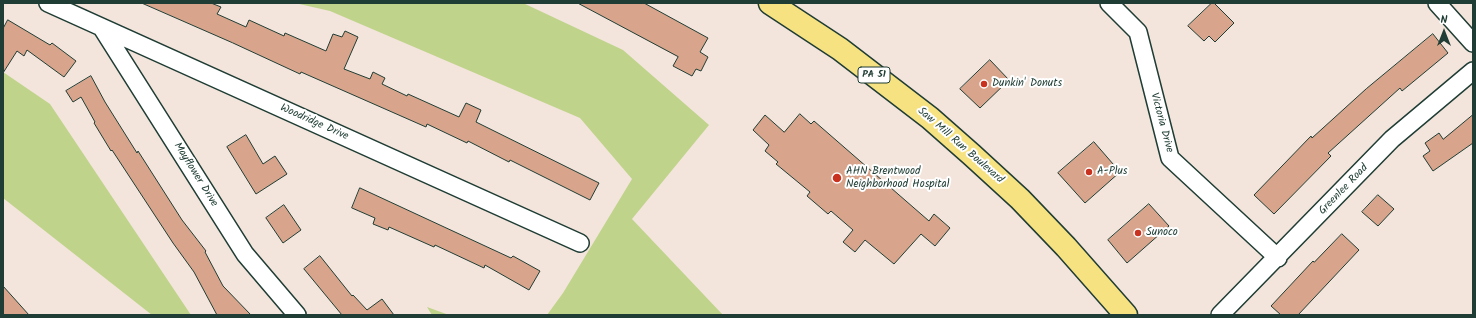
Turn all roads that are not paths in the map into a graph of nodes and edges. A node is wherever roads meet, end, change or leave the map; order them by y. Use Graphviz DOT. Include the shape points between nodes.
graph roads {
  1 [pos="48,3"];
  2 [pos="770,3"];
  3 [pos="1109,3"];
  4 [pos="1437,3"];
  5 [pos="102,28"];
  6 [pos="1473,43"];
  7 [pos="1473,71"];
  8 [pos="580,243"];
  9 [pos="1278,258"];
  10 [pos="1120,313"];
  11 [pos="297,315"];
  12 [pos="1220,315"];
  1 -- 5 [label="street, Woodridge Drive"];
  2 -- 10 [label="highway, Saw Mill Run Boulevard / PA 51" via="840,48 930,118 972,155 1025,204 1074,255"];
  3 -- 9 [label="street, Victoria Drive" via="1138,32 1170,158"];
  4 -- 6 [label="street"];
  5 -- 8 [label="street, Woodridge Drive"];
  5 -- 11 [label="street, Mayflower Drive" via="245,254"];
  7 -- 9 [label="street, Greenlee Road" via="1392,139"];
  9 -- 12 [label="street, Greenlee Road"];
}
